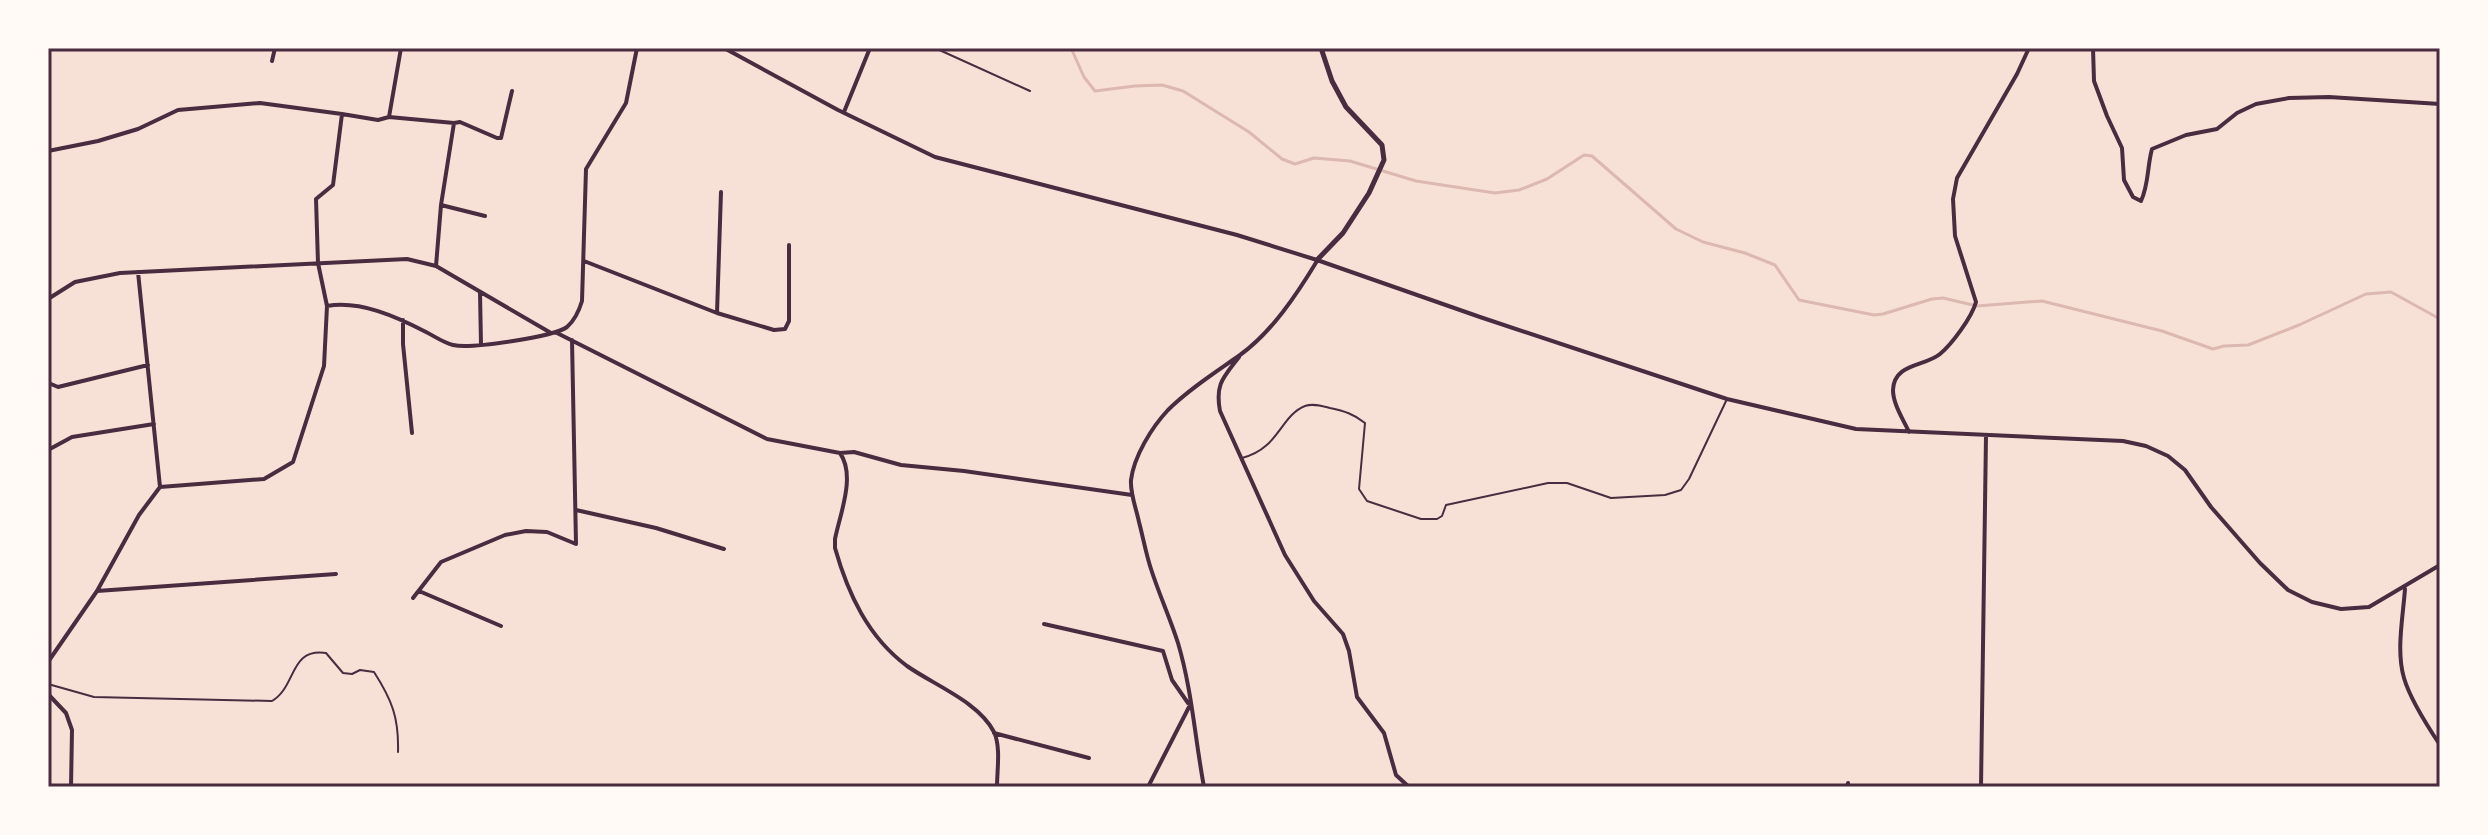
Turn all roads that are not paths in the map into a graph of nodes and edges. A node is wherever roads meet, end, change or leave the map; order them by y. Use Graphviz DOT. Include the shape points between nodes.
graph roads {
  1 [pos="275,48"];
  2 [pos="401,48"];
  3 [pos="637,48"];
  4 [pos="724,48"];
  5 [pos="870,48"];
  6 [pos="935,48"];
  7 [pos="1321,48"];
  8 [pos="2029,48"];
  9 [pos="2093,48"];
  10 [pos="272,61"];
  11 [pos="512,91"];
  12 [pos="1030,91"];
  13 [pos="2440,104"];
  14 [pos="844,113"];
  15 [pos="342,114"];
  16 [pos="389,117"];
  17 [pos="454,123"];
  18 [pos="48,151"];
  19 [pos="721,192"];
  20 [pos="441,205"];
  21 [pos="485,216"];
  22 [pos="789,245"];
  23 [pos="1317,260"];
  24 [pos="584,261"];
  25 [pos="318,263"];
  26 [pos="436,266"];
  27 [pos="138,272"];
  28 [pos="480,292"];
  29 [pos="48,299"];
  30 [pos="327,306"];
  31 [pos="717,313"];
  32 [pos="403,320"];
  33 [pos="554,333"];
  34 [pos="572,339"];
  35 [pos="481,345"];
  36 [pos="1240,355"];
  37 [pos="148,365"];
  38 [pos="51,384"];
  39 [pos="1727,399"];
  40 [pos="154,424"];
  41 [pos="1909,432"];
  42 [pos="412,433"];
  43 [pos="1986,435"];
  44 [pos="48,450"];
  45 [pos="840,453"];
  46 [pos="1241,458"];
  47 [pos="160,487"];
  48 [pos="1133,495"];
  49 [pos="576,510"];
  50 [pos="724,549"];
  51 [pos="2440,565"];
  52 [pos="336,574"];
  53 [pos="2405,588"];
  54 [pos="97,591"];
  55 [pos="419,591"];
  56 [pos="413,598"];
  57 [pos="1044,624"];
  58 [pos="501,626"];
  59 [pos="48,662"];
  60 [pos="48,684"];
  61 [pos="48,694"];
  62 [pos="1190,705"];
  63 [pos="994,733"];
  64 [pos="2440,745"];
  65 [pos="398,752"];
  66 [pos="1089,758"];
  67 [pos="71,787"];
  68 [pos="997,787"];
  69 [pos="1148,787"];
  70 [pos="1204,787"];
  71 [pos="1409,787"];
  72 [pos="1981,787"];
  1 -- 10 [label="street"];
  2 -- 16 [label="street"];
  3 -- 24 [label="street" via="626,103 586,169"];
  4 -- 14 [label="street"];
  5 -- 14 [label="street"];
  6 -- 12 [label="lane"];
  7 -- 23 [label="street" via="1346,107 1382,145 1384,160 1343,233"];
  8 -- 41 [label="street" via="1957,178 1955,236 1976,302 1940,354 1898,375 1893,393"];
  9 -- 13 [label="street" via="2094,81 2122,148 2124,180 2141,201 2152,149 2217,129 2256,104 2329,97"];
  11 -- 17 [label="street" via="501,138"];
  14 -- 23 [label="street" via="935,157"];
  15 -- 16 [label="street"];
  15 -- 18 [label="street" via="260,103 178,110 138,129"];
  15 -- 25 [label="street" via="333,185 316,199"];
  16 -- 17 [label="street"];
  17 -- 20 [label="street"];
  19 -- 31 [label="street"];
  20 -- 21 [label="street"];
  20 -- 26 [label="street"];
  22 -- 31 [label="street" via="785,329"];
  23 -- 36 [label="street" via="1289,304"];
  23 -- 39 [label="street"];
  24 -- 31 [label="street"];
  24 -- 33 [label="street" via="579,312"];
  25 -- 26 [label="street" via="407,259"];
  25 -- 27 [label="street"];
  25 -- 30 [label="street"];
  26 -- 28 [label="street"];
  27 -- 29 [label="street" via="75,282"];
  27 -- 37 [label="street"];
  28 -- 33 [label="street"];
  28 -- 35 [label="street"];
  30 -- 32 [label="street" via="342,303"];
  30 -- 47 [label="street" via="324,366 293,462 264,479"];
  32 -- 35 [label="street" via="453,345"];
  32 -- 42 [label="street"];
  33 -- 34 [label="street"];
  33 -- 35 [label="street"];
  34 -- 45 [label="street" via="767,439"];
  34 -- 49 [label="street"];
  36 -- 46 [label="street" via="1216,395"];
  36 -- 48 [label="street" via="1168,410 1136,460"];
  37 -- 38 [label="street" via="58,387"];
  37 -- 40 [label="street"];
  39 -- 41 [label="street" via="1856,429"];
  39 -- 46 [label="lane" via="1689,479 1681,490 1665,495 1611,498 1567,483 1548,483 1446,505 1437,519 1421,519 1367,501 1359,489 1365,423 1354,414 1316,404 1295,413 1268,446"];
  40 -- 44 [label="street" via="72,437"];
  40 -- 47 [label="street"];
  41 -- 43 [label="street"];
  43 -- 53 [label="street" via="2123,441 2168,456 2260,563 2288,590 2312,602 2341,609 2369,607"];
  43 -- 72 [label="street"];
  45 -- 48 [label="street"];
  45 -- 63 [label="street" via="847,476 835,548 861,616 894,655 983,716"];
  46 -- 71 [label="street" via="1285,555 1343,634 1357,697 1384,733 1396,775"];
  47 -- 54 [label="street"];
  48 -- 62 [label="street" via="1150,567 1178,642"];
  49 -- 50 [label="street"];
  49 -- 55 [label="street" via="576,544 547,532 505,535 441,562"];
  51 -- 53 [label="street"];
  52 -- 54 [label="street"];
  53 -- 64 [label="street" via="2404,678"];
  54 -- 59 [label="street"];
  55 -- 56 [label="street"];
  55 -- 58 [label="street"];
  57 -- 62 [label="street" via="1163,651 1172,680"];
  60 -- 65 [label="lane" via="94,697 272,701 301,658 314,651 326,653 343,673 374,672 392,702"];
  61 -- 67 [label="street" via="66,713 72,730"];
  62 -- 69 [label="street"];
  62 -- 70 [label="street"];
  63 -- 66 [label="street"];
  63 -- 68 [label="street"];
}
